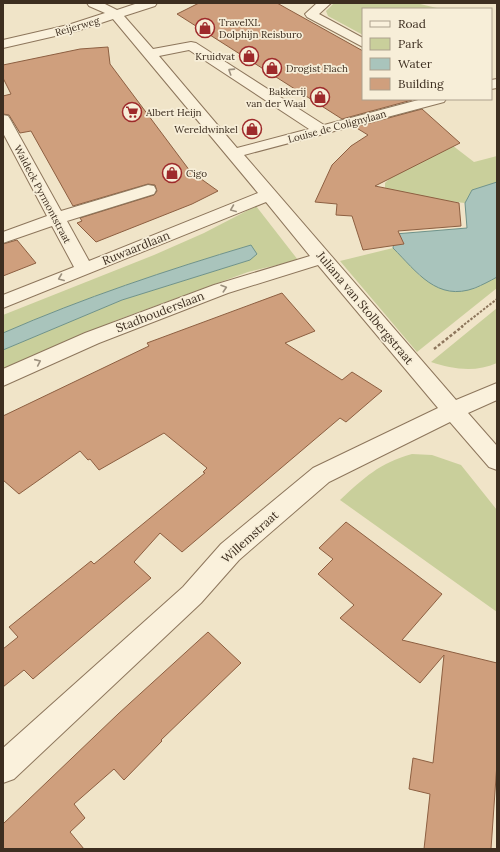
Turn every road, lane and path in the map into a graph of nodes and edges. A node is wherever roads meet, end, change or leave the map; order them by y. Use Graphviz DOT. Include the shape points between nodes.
graph roads {
  1 [pos="93,3"];
  2 [pos="150,3"];
  3 [pos="325,3"];
  4 [pos="116,14"];
  5 [pos="362,42"];
  6 [pos="3,44"];
  7 [pos="149,54"];
  8 [pos="435,100"];
  9 [pos="3,119"];
  10 [pos="322,130"];
  11 [pos="235,154"];
  12 [pos="148,190"];
  13 [pos="269,195"];
  14 [pos="57,218"];
  15 [pos="3,238"];
  16 [pos="322,258"];
  17 [pos="84,269"];
  18 [pos="497,299"];
  19 [pos="3,302"];
  20 [pos="413,366"];
  21 [pos="3,378"];
  22 [pos="497,391"];
  23 [pos="453,412"];
  24 [pos="497,461"];
  25 [pos="3,768"];
  1 -- 4 [label="street"];
  2 -- 4 [label="street, Reijerweg"];
  3 -- 5 [label="street" via="311,14"];
  4 -- 6 [label="street, Reijerweg" via="72,28"];
  4 -- 7 [label="street, Juliana van Stolbergstraat"];
  10 -- 7 [label="street, one-way" via="191,46"];
  7 -- 11 [label="street, Juliana van Stolbergstraat"];
  8 -- 10 [label="street, Louise de Colignylaan"];
  9 -- 14 [label="street, Waldeck Pyrmontstraat" via="15,155"];
  10 -- 11 [label="street, Louise de Colignylaan"];
  11 -- 13 [label="street, Juliana van Stolbergstraat"];
  12 -- 14 [label="street"];
  13 -- 16 [label="street, Juliana van Stolbergstraat"];
  13 -- 17 [label="street, Ruwaardlaan, one-way"];
  14 -- 15 [label="street"];
  14 -- 17 [label="street, Waldeck Pyrmontstraat"];
  16 -- 20 [label="street, Juliana van Stolbergstraat"];
  21 -- 16 [label="street, Stadhouderslaan, one-way" via="92,338 221,289"];
  17 -- 19 [label="street, Ruwaardlaan, one-way"];
  18 -- 20 [label="path"];
  20 -- 23 [label="street, Juliana van Stolbergstraat"];
  22 -- 23 [label="street, Willemstraat"];
  23 -- 24 [label="street, Juliana van Stolbergstraat"];
  23 -- 25 [label="street, Willemstraat" via="411,430 321,476 230,552 192,595"];
}
